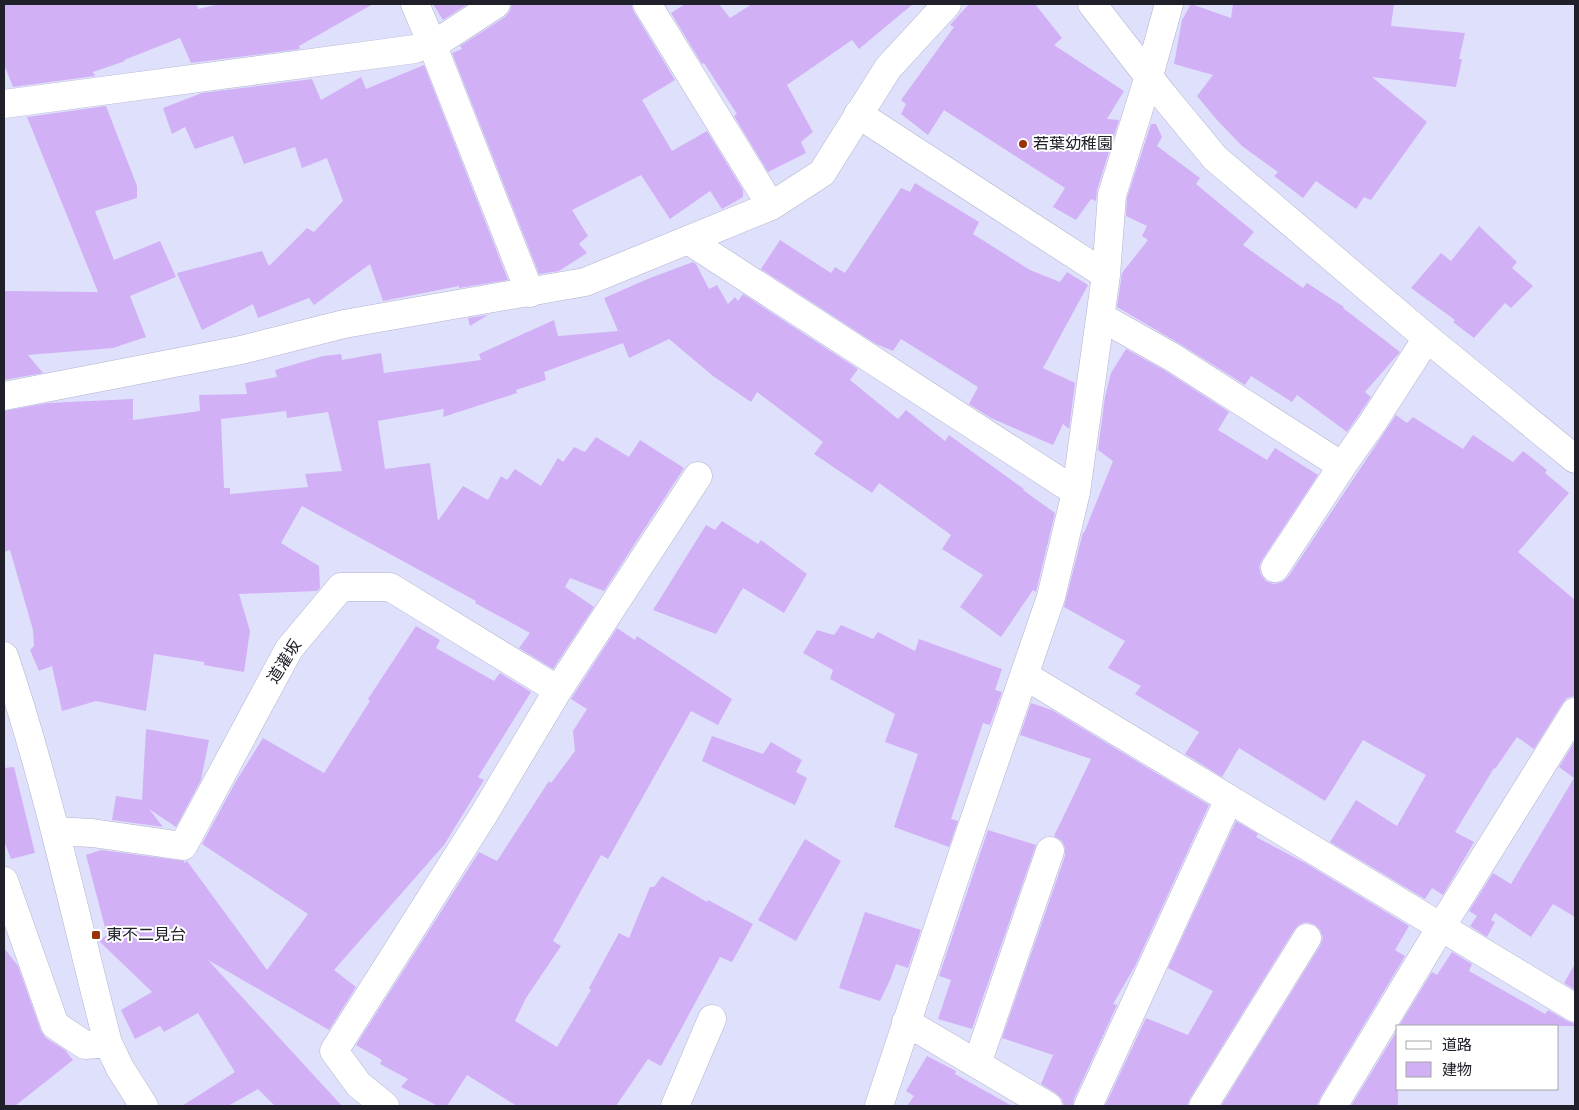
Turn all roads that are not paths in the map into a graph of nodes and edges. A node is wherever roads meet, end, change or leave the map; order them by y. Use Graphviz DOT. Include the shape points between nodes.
graph roads {
  1 [pos="415,4"];
  2 [pos="496,4"];
  3 [pos="647,4"];
  4 [pos="947,4"];
  5 [pos="1092,4"];
  6 [pos="1169,4"];
  7 [pos="432,44"];
  8 [pos="1149,76"];
  9 [pos="4,104"];
  10 [pos="858,114"];
  11 [pos="771,206"];
  12 [pos="688,240"];
  13 [pos="1106,275"];
  14 [pos="530,293"];
  15 [pos="1101,317"];
  16 [pos="1427,338"];
  17 [pos="4,396"];
  18 [pos="1575,459"];
  19 [pos="1342,466"];
  20 [pos="698,476"];
  21 [pos="1076,492"];
  22 [pos="1275,568"];
  23 [pos="4,656"];
  24 [pos="1024,675"];
  25 [pos="558,690"];
  26 [pos="1575,712"];
  27 [pos="1229,799"];
  28 [pos="55,831"];
  29 [pos="1050,851"];
  30 [pos="4,881"];
  31 [pos="1441,927"];
  32 [pos="1307,938"];
  33 [pos="1575,1008"];
  34 [pos="712,1019"];
  35 [pos="906,1022"];
  36 [pos="108,1042"];
  37 [pos="977,1064"];
  38 [pos="144,1106"];
  39 [pos="385,1106"];
  40 [pos="675,1106"];
  41 [pos="879,1106"];
  42 [pos="1048,1106"];
  43 [pos="1088,1106"];
  44 [pos="1203,1106"];
  45 [pos="1332,1106"];
  1 -- 7 [label="street"];
  2 -- 7 [label="street"];
  3 -- 11 [label="street"];
  4 -- 10 [label="street" via="888,68"];
  5 -- 8 [label="street"];
  6 -- 8 [label="street"];
  7 -- 9 [label="street" via="415,49"];
  7 -- 14 [label="street"];
  8 -- 13 [label="street" via="1112,194"];
  8 -- 16 [label="street" via="1215,158"];
  10 -- 11 [label="street" via="822,173"];
  10 -- 13 [label="street"];
  11 -- 12 [label="street"];
  12 -- 14 [label="street" via="585,282"];
  12 -- 21 [label="street"];
  13 -- 15 [label="street"];
  14 -- 17 [label="street" via="344,324 241,350"];
  15 -- 19 [label="street" via="1172,357"];
  15 -- 21 [label="street"];
  16 -- 18 [label="street"];
  16 -- 19 [label="street"];
  19 -- 22 [label="street"];
  20 -- 25 [label="street"];
  21 -- 24 [label="street" via="1052,597"];
  23 -- 28 [label="street"];
  24 -- 27 [label="street"];
  24 -- 35 [label="street"];
  25 -- 28 [label="street, 道灌坂" via="390,587 341,587 289,649 183,846"];
  25 -- 39 [label="street" via="334,1051 359,1085"];
  26 -- 31 [label="street"];
  27 -- 31 [label="street"];
  27 -- 43 [label="street"];
  28 -- 36 [label="street"];
  29 -- 37 [label="street"];
  30 -- 36 [label="street" via="55,1025 85,1045"];
  31 -- 33 [label="street"];
  31 -- 45 [label="street"];
  32 -- 44 [label="street"];
  34 -- 40 [label="street"];
  35 -- 37 [label="street"];
  35 -- 41 [label="street"];
  36 -- 38 [label="street"];
  37 -- 42 [label="street"];
}
